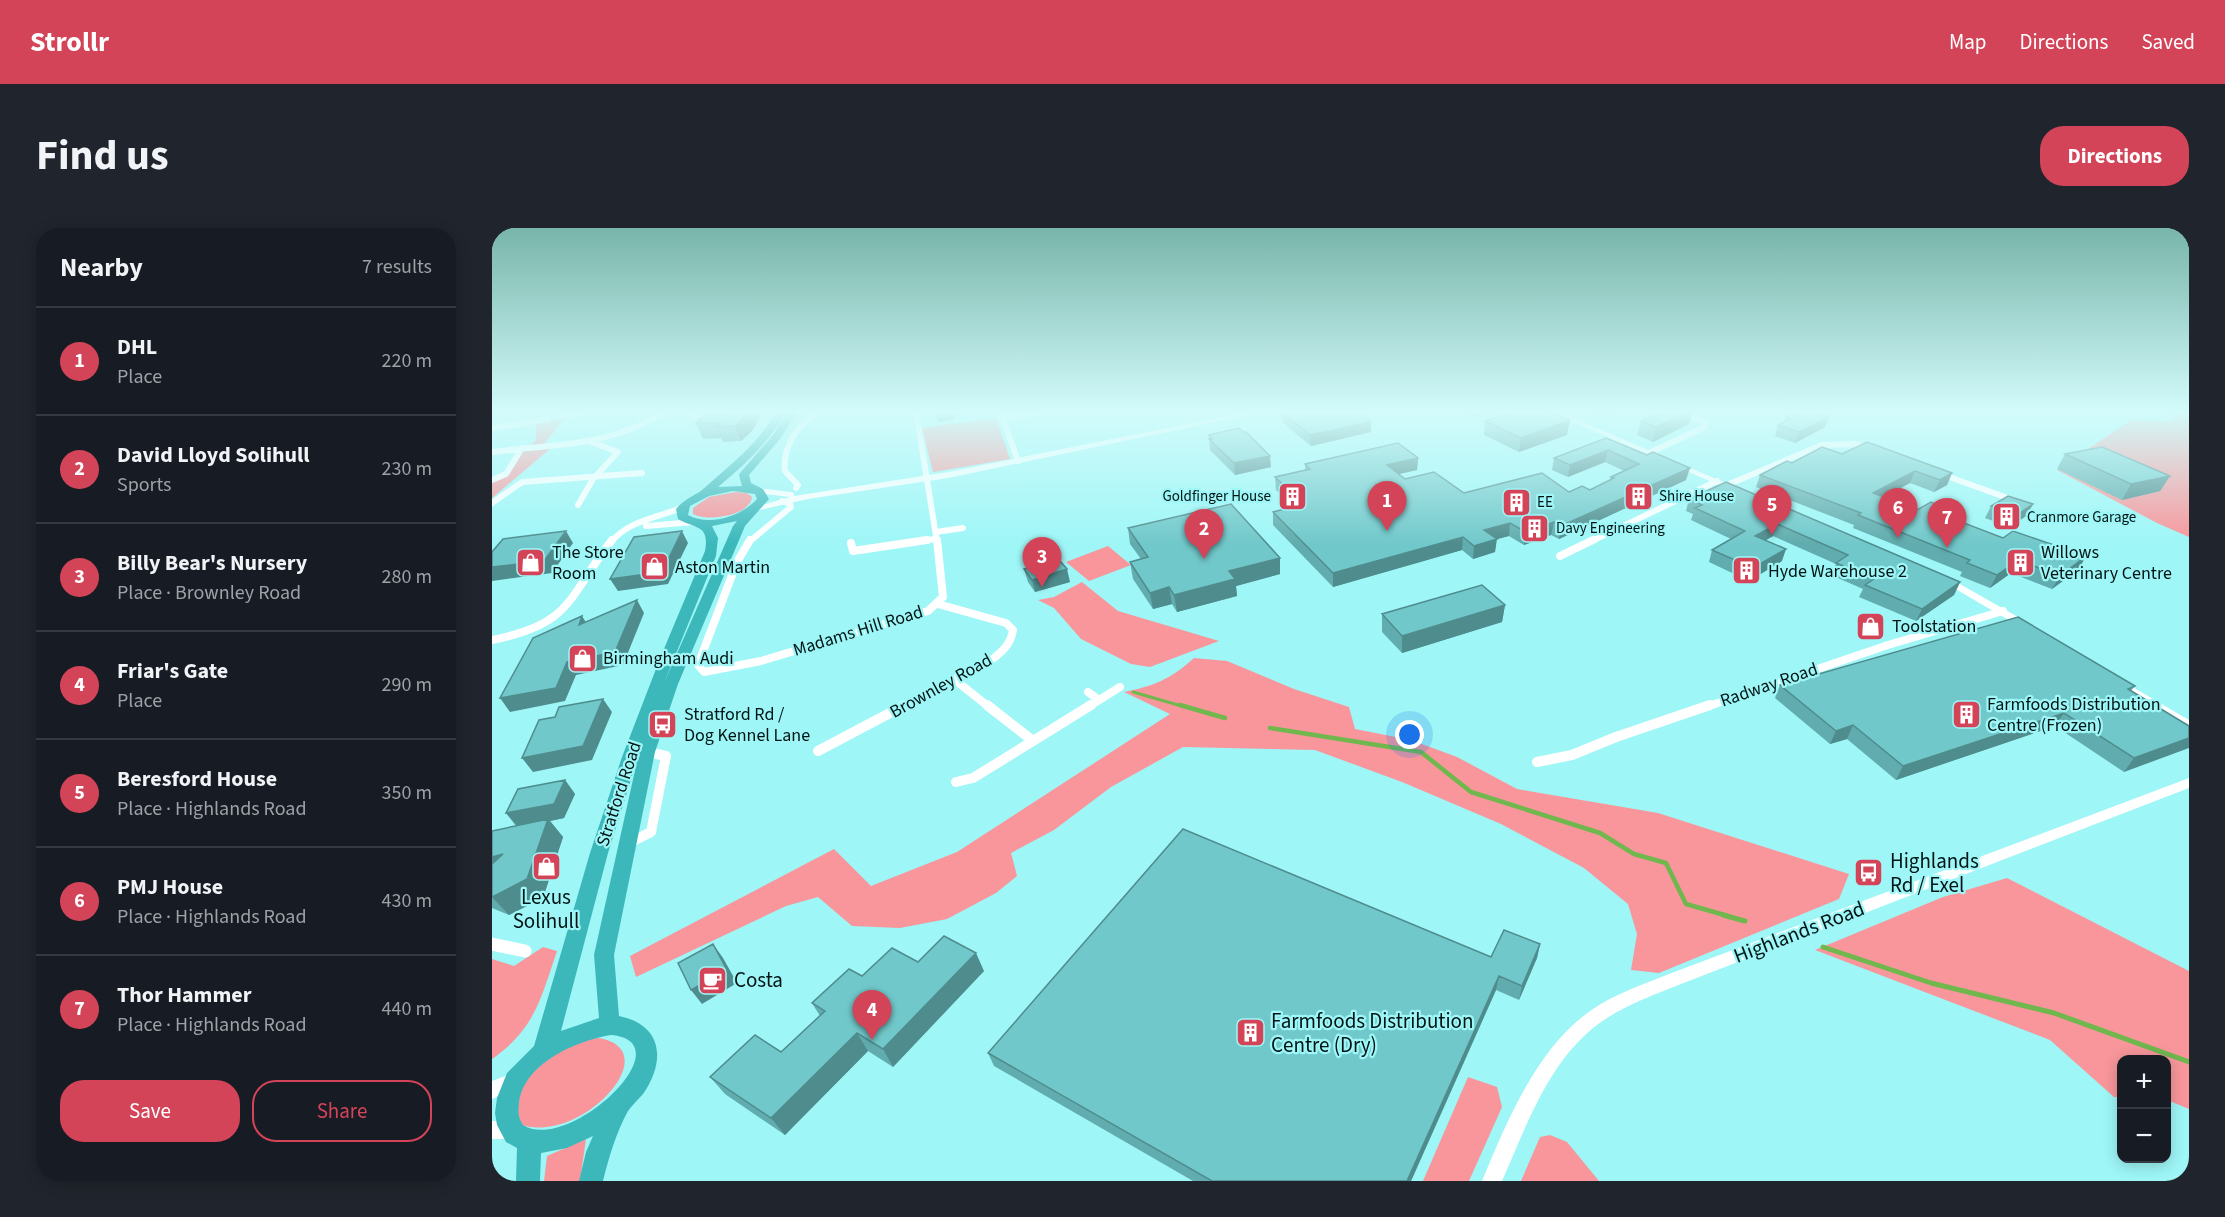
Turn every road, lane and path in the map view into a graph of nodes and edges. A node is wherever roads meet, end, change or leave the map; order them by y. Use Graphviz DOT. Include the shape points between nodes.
graph roads {
  1 [pos="517,455"];
  2 [pos="615,455"];
  3 [pos="747,455"];
  4 [pos="762,455"];
  5 [pos="786,455"];
  6 [pos="921,455"];
  7 [pos="1016,455"];
  8 [pos="1045,455"];
  9 [pos="1655,455"];
  10 [pos="1794,455"];
  11 [pos="1018,461"];
  12 [pos="1928,469"];
  13 [pos="642,473"];
  14 [pos="596,477"];
  15 [pos="926,479"];
  16 [pos="492,480"];
  17 [pos="1722,483"];
  18 [pos="796,488"];
  19 [pos="756,490"];
  20 [pos="1744,492"];
  21 [pos="699,496"];
  22 [pos="808,496"];
  23 [pos="782,501"];
  24 [pos="492,503"];
  25 [pos="578,505"];
  26 [pos="2026,505"];
  27 [pos="683,507"];
  28 [pos="752,510"];
  29 [pos="698,523"];
  30 [pos="963,528"];
  31 [pos="936,536"];
  32 [pos="613,539"];
  33 [pos="1560,556"];
  34 [pos="850,563"];
  35 [pos="1938,575"];
  36 [pos="938,604"];
  37 [pos="2003,611"];
  38 [pos="2041,634"];
  39 [pos="492,640"];
  40 [pos="2108,676"];
  41 [pos="955,680"];
  42 [pos="1120,687"];
  43 [pos="1088,692"];
  44 [pos="1099,700"];
  45 [pos="2189,726"];
  46 [pos="1033,741"];
  47 [pos="818,751"];
  48 [pos="1537,762"];
  49 [pos="956,782"];
  50 [pos="2189,783"];
  51 [pos="492,944"];
  52 [pos="525,951"];
  53 [pos="611,1026"];
  54 [pos="543,1053"];
  55 [pos="515,1081"];
  56 [pos="492,1090"];
  57 [pos="620,1103"];
  58 [pos="499,1130"];
  59 [pos="530,1143"];
  60 [pos="528,1181"];
  61 [pos="591,1181"];
  62 [pos="1492,1181"];
  1 -- 16 [label="street" via="506,474"];
  2 -- 14 [label="street"];
  3 -- 21 [label="highway"];
  4 -- 19 [label="highway" via="744,475"];
  5 -- 18 [label="street" via="784,469 788,482 798,485"];
  6 -- 15 [label="street, Madams Hill Road"];
  7 -- 11 [label="street"];
  8 -- 11 [label="street"];
  9 -- 17 [label="street"];
  10 -- 17 [label="street"];
  11 -- 15 [label="street"];
  12 -- 26 [label="street"];
  13 -- 14 [label="street"];
  14 -- 24 [label="street" via="522,482"];
  14 -- 25 [label="street"];
  15 -- 22 [label="street"];
  15 -- 31 [label="street, Madams Hill Road"];
  17 -- 20 [label="street"];
  17 -- 33 [label="street"];
  19 -- 21 [label="highway" via="733,488"];
  19 -- 22 [label="street"];
  19 -- 28 [label="highway, Stratford Road" via="763,499"];
  21 -- 27 [label="highway"];
  22 -- 23 [label="street"];
  23 -- 28 [label="street"];
  23 -- 36 [label="street, Madams Hill Road" via="791,507 750,540 737,562 698,665 704,672 772,657 928,611"];
  27 -- 29 [label="highway" via="682,516"];
  27 -- 32 [label="street" via="624,529"];
  28 -- 29 [label="highway" via="724,521"];
  28 -- 53 [label="highway, Stratford Road" via="739,526 671,684 647,752 604,954"];
  29 -- 32 [label="street" via="656,524"];
  29 -- 54 [label="highway, Stratford Road" via="712,531 714,541 654,688 610,819"];
  30 -- 31 [label="street"];
  31 -- 34 [label="street" via="852,547"];
  31 -- 36 [label="street, Madams Hill Road" via="943,597"];
  32 -- 39 [label="street" via="563,612 530,632"];
  35 -- 37 [label="street"];
  36 -- 41 [label="street, Brownley Road" via="1006,623 1013,630 1005,650"];
  37 -- 38 [label="street"];
  37 -- 48 [label="street, Radway Road" via="1880,647 1572,755"];
  40 -- 45 [label="street"];
  41 -- 46 [label="street"];
  41 -- 47 [label="street, Brownley Road"];
  42 -- 44 [label="street"];
  43 -- 44 [label="street"];
  44 -- 46 [label="street"];
  46 -- 49 [label="street" via="973,778"];
  50 -- 62 [label="street, Highlands Road" via="1675,979 1594,1017 1573,1034 1552,1060"];
  51 -- 52 [label="street"];
  53 -- 54 [label="highway" via="577,1033"];
  53 -- 57 [label="highway" via="630,1028 642,1036 647,1049 639,1079"];
  54 -- 55 [label="highway"];
  55 -- 56 [label="street"];
  55 -- 58 [label="highway" via="505,1099"];
  57 -- 59 [label="highway" via="575,1134"];
  57 -- 61 [label="highway" via="598,1152"];
  58 -- 59 [label="highway"];
  59 -- 60 [label="highway"];
}
